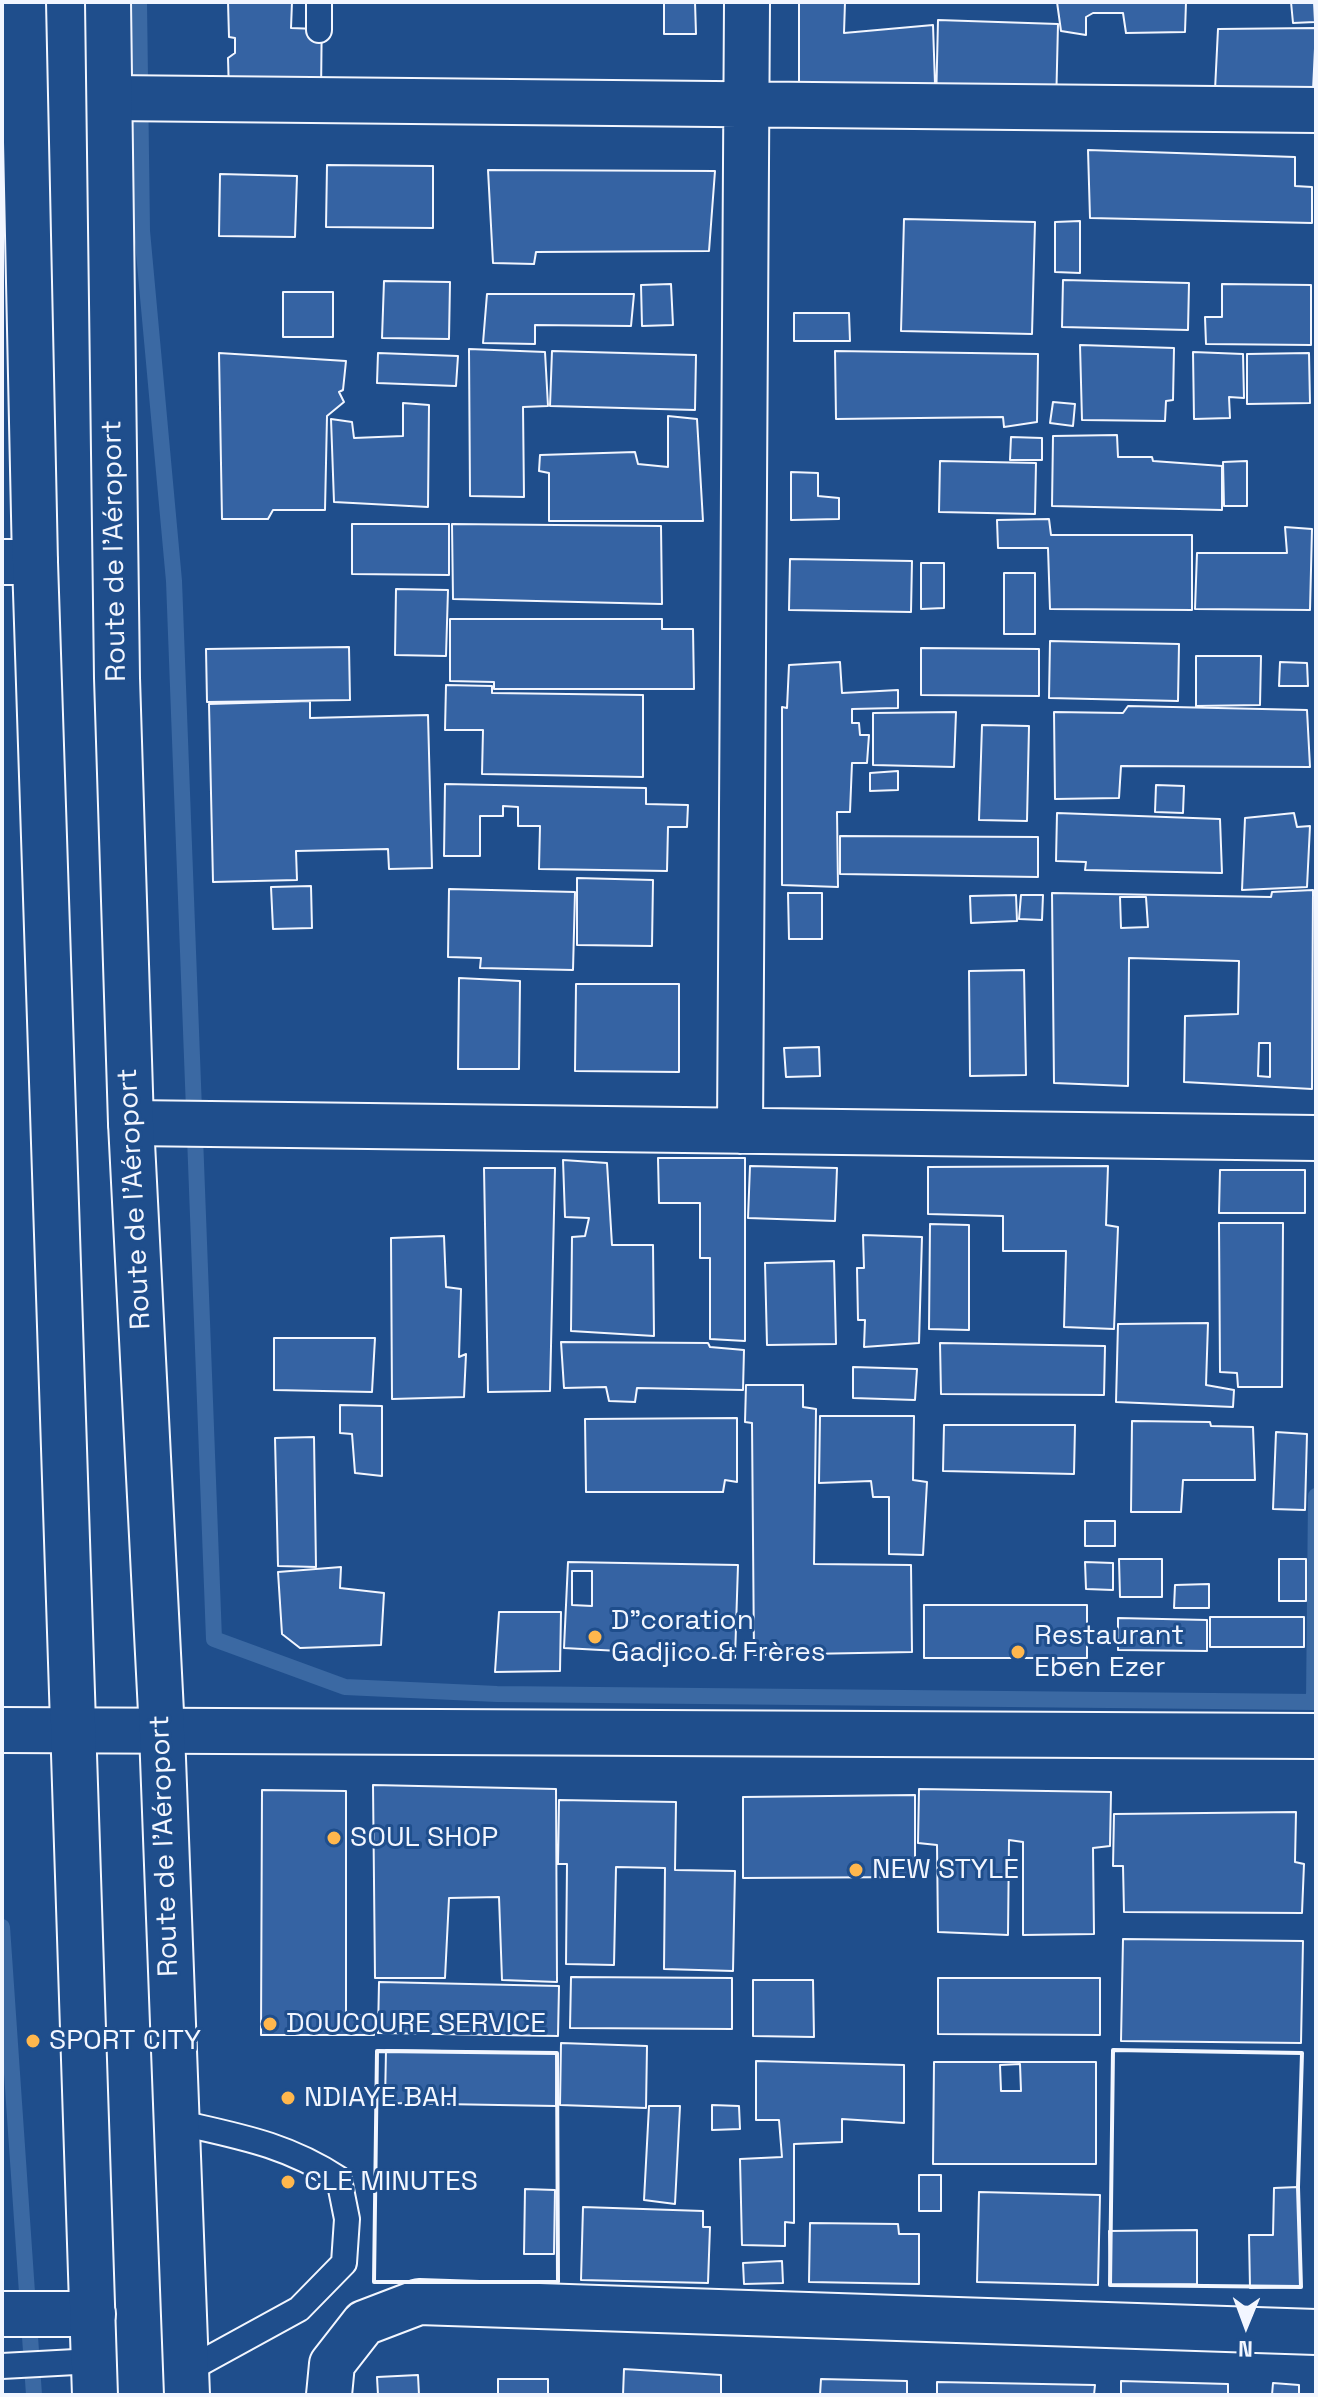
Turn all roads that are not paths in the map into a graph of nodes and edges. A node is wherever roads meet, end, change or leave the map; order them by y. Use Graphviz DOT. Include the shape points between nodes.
graph roads {
  1 [pos="23,2"];
  2 [pos="108,2"];
  3 [pos="319,2"];
  4 [pos="747,2"];
  5 [pos="319,30"];
  6 [pos="110,98"];
  7 [pos="746,105"];
  8 [pos="1316,110"];
  9 [pos="18,562"];
  10 [pos="131,1123"];
  11 [pos="740,1131"];
  12 [pos="1316,1138"];
  13 [pos="2,1730"];
  14 [pos="73,1731"];
  15 [pos="162,1732"];
  16 [pos="1316,1736"];
  17 [pos="176,2122"];
  18 [pos="2,2314"];
  19 [pos="93,2314"];
  20 [pos="1316,2332"];
  21 [pos="2,2366"];
  22 [pos="94,2378"];
  23 [pos="187,2383"];
  24 [pos="329,2395"];
  1 -- 9 [label="main road"];
  2 -- 6 [label="main road, Route de l'Aéroport"];
  3 -- 5 [label="lane"];
  4 -- 7 [label="main road"];
  6 -- 7 [label="main road"];
  6 -- 10 [label="main road, Route de l'Aéroport" via="117,678"];
  7 -- 8 [label="main road"];
  7 -- 11 [label="main road"];
  9 -- 14 [label="main road"];
  10 -- 11 [label="main road"];
  10 -- 15 [label="main road, Route de l'Aéroport"];
  11 -- 12 [label="main road"];
  13 -- 14 [label="main road"];
  14 -- 15 [label="main road"];
  14 -- 19 [label="main road"];
  15 -- 16 [label="main road"];
  15 -- 17 [label="main road, Route de l'Aéroport"];
  17 -- 23 [label="main road, Route de l'Aéroport"];
  17 -- 23 [label="lane" via="276,2145 309,2159 339,2179 347,2219 344,2263 299,2309"];
  18 -- 19 [label="main road"];
  19 -- 22 [label="main road"];
  20 -- 24 [label="main road" via="419,2302 364,2323 332,2364"];
  21 -- 22 [label="lane"];
}
